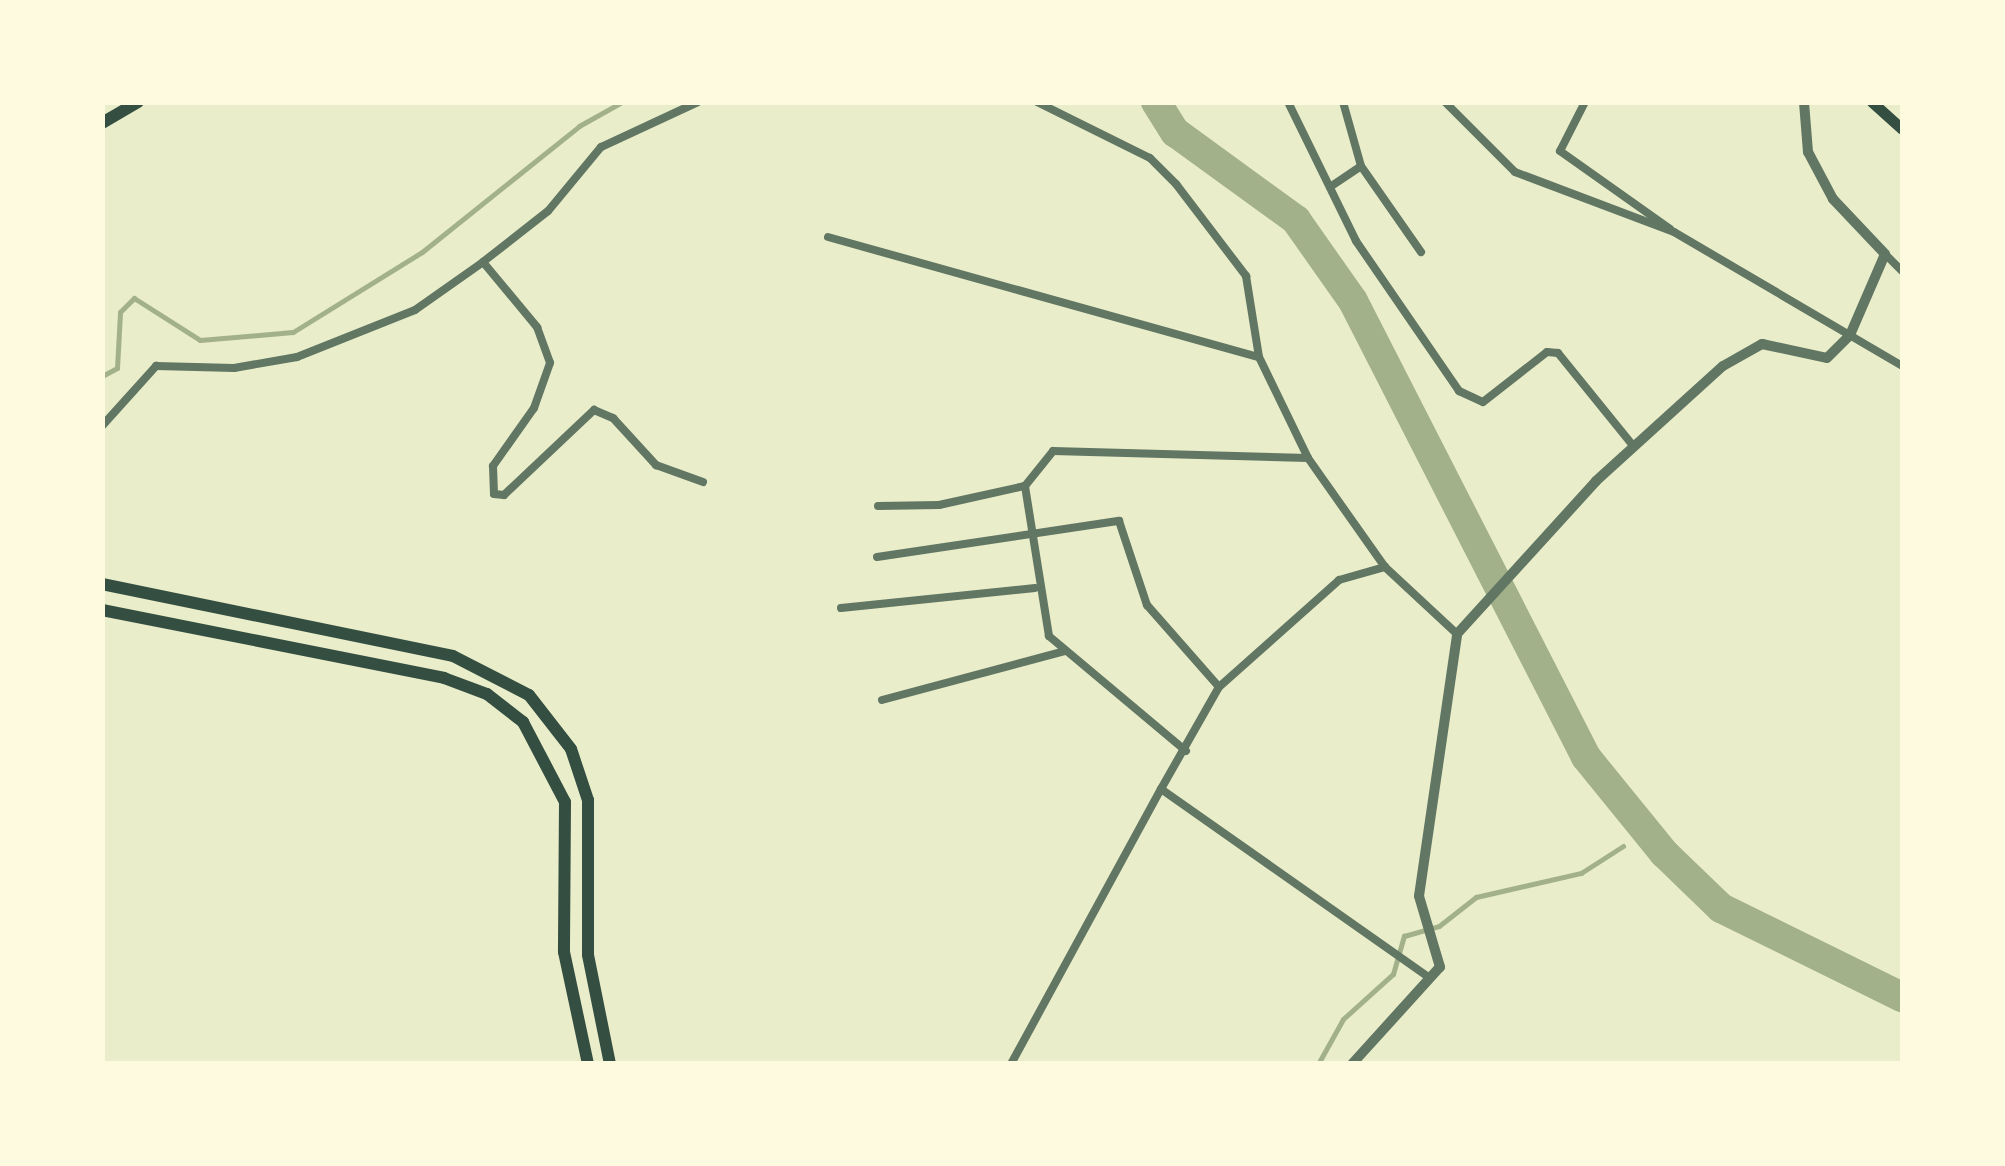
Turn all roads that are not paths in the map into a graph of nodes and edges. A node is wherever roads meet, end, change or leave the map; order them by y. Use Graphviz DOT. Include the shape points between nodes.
graph roads {
  1 [pos="138,102"];
  2 [pos="698,102"];
  3 [pos="1037,102"];
  4 [pos="1288,102"];
  5 [pos="1343,102"];
  6 [pos="1445,102"];
  7 [pos="1585,102"];
  8 [pos="1804,102"];
  9 [pos="1872,102"];
  10 [pos="102,123"];
  11 [pos="1902,129"];
  12 [pos="1362,166"];
  13 [pos="1330,187"];
  14 [pos="1674,232"];
  15 [pos="828,237"];
  16 [pos="1421,252"];
  17 [pos="1885,254"];
  18 [pos="484,262"];
  19 [pos="1902,271"];
  20 [pos="1850,335"];
  21 [pos="1259,357"];
  22 [pos="1902,366"];
  23 [pos="102,426"];
  24 [pos="1634,446"];
  25 [pos="1308,458"];
  26 [pos="703,482"];
  27 [pos="1025,486"];
  28 [pos="878,506"];
  29 [pos="1028,533"];
  30 [pos="877,557"];
  31 [pos="1386,567"];
  32 [pos="102,584"];
  33 [pos="1035,588"];
  34 [pos="841,608"];
  35 [pos="102,610"];
  36 [pos="1457,634"];
  37 [pos="1065,651"];
  38 [pos="1218,687"];
  39 [pos="882,700"];
  40 [pos="1186,751"];
  41 [pos="1162,788"];
  42 [pos="1430,978"];
  43 [pos="588,1064"];
  44 [pos="610,1064"];
  45 [pos="1010,1064"];
  46 [pos="1352,1064"];
  1 -- 10 [label="highway"];
  2 -- 18 [label="street" via="628,131"];
  3 -- 21 [label="street" via="1150,158 1176,184 1246,276"];
  4 -- 13 [label="street"];
  5 -- 12 [label="street"];
  6 -- 14 [label="street" via="1479,146 1515,172"];
  7 -- 14 [label="street" via="1560,151"];
  8 -- 17 [label="street" via="1808,152 1834,199"];
  9 -- 11 [label="main road"];
  12 -- 13 [label="street"];
  12 -- 16 [label="street"];
  13 -- 24 [label="street" via="1458,391 1483,402 1548,352 1558,353"];
  14 -- 20 [label="street"];
  15 -- 21 [label="street"];
  17 -- 19 [label="street"];
  17 -- 20 [label="street"];
  18 -- 23 [label="street" via="415,310 297,357 234,368 156,366"];
  18 -- 26 [label="street" via="537,327 550,363 534,408 493,466 494,494 504,496 594,410 613,418 656,465"];
  20 -- 22 [label="street"];
  20 -- 24 [label="street" via="1827,358 1762,344 1744,350"];
  21 -- 25 [label="street"];
  24 -- 36 [label="street"];
  25 -- 27 [label="street" via="1052,451"];
  25 -- 31 [label="street"];
  27 -- 28 [label="street" via="940,506"];
  27 -- 29 [label="street"];
  29 -- 30 [label="street"];
  29 -- 33 [label="street"];
  29 -- 38 [label="street" via="1119,521 1147,606"];
  31 -- 36 [label="street"];
  31 -- 38 [label="street" via="1339,580"];
  32 -- 44 [label="highway" via="452,656 528,694 571,749 588,800 588,955"];
  33 -- 34 [label="street"];
  33 -- 37 [label="street" via="1049,636"];
  35 -- 43 [label="highway" via="444,678 487,694 524,722 565,802 564,952"];
  36 -- 42 [label="street" via="1419,896 1440,966"];
  37 -- 39 [label="street"];
  37 -- 40 [label="street"];
  38 -- 40 [label="street"];
  40 -- 41 [label="street"];
  41 -- 42 [label="street"];
  41 -- 45 [label="street"];
  42 -- 46 [label="street"];
}
